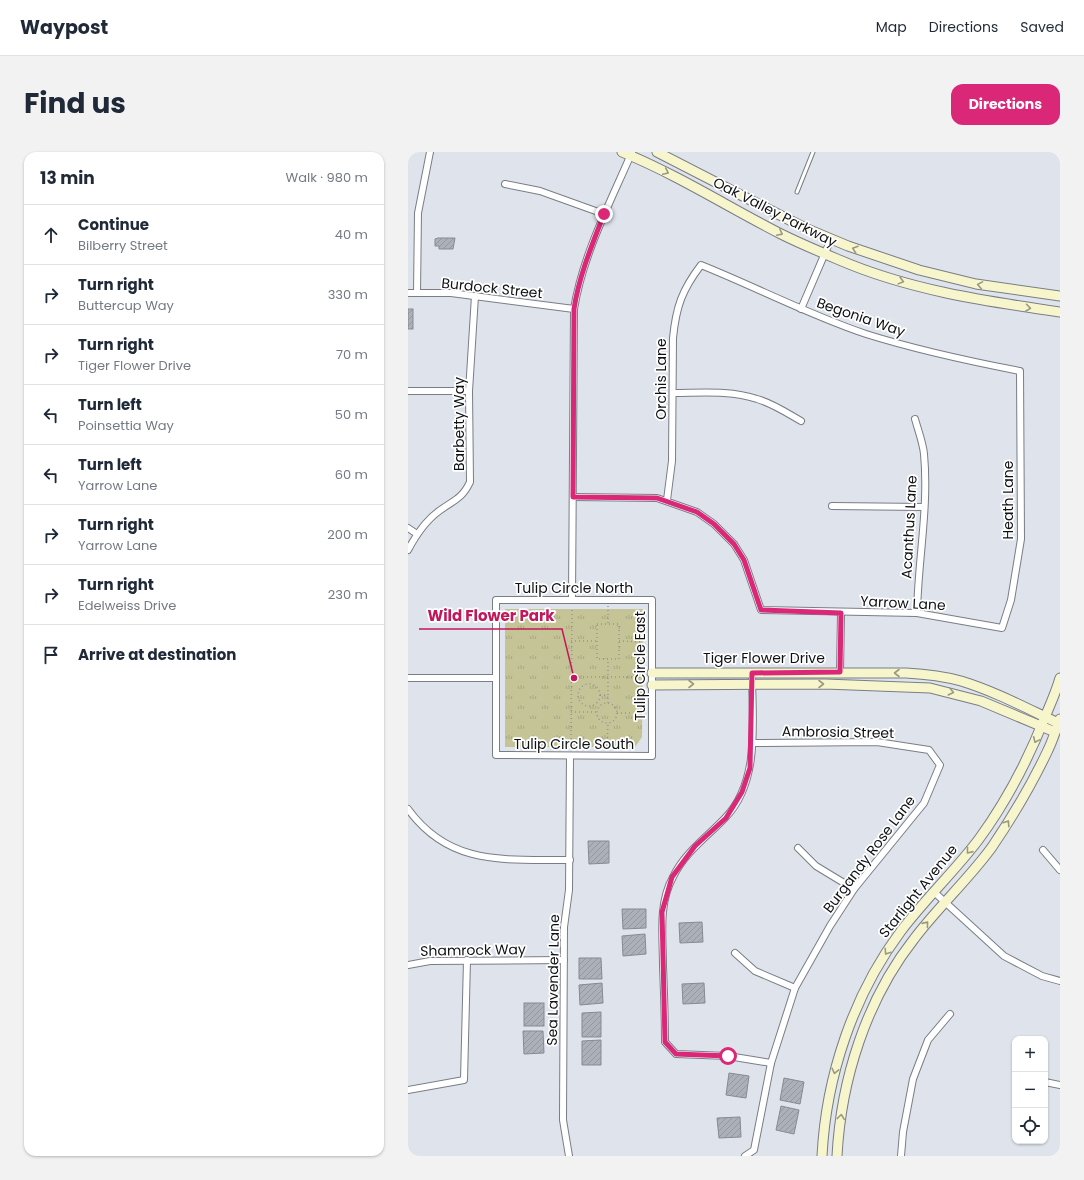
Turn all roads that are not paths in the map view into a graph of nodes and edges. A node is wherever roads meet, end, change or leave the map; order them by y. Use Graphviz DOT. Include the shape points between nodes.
graph roads {
  1 [pos="430,152"];
  2 [pos="658,152"];
  3 [pos="813,152"];
  4 [pos="628,153"];
  5 [pos="505,184"];
  6 [pos="797,192"];
  7 [pos="604,214"];
  8 [pos="831,239"];
  9 [pos="825,253"];
  10 [pos="701,265"];
  11 [pos="408,293"];
  12 [pos="417,293"];
  13 [pos="475,296"];
  14 [pos="1060,296"];
  15 [pos="574,309"];
  16 [pos="801,309"];
  17 [pos="1060,312"];
  18 [pos="1020,371"];
  19 [pos="408,391"];
  20 [pos="470,391"];
  21 [pos="673,393"];
  22 [pos="915,419"];
  23 [pos="801,421"];
  24 [pos="573,497"];
  25 [pos="667,500"];
  26 [pos="832,506"];
  27 [pos="924,507"];
  28 [pos="408,528"];
  29 [pos="417,534"];
  30 [pos="408,550"];
  31 [pos="572,600"];
  32 [pos="652,600"];
  33 [pos="841,613"];
  34 [pos="917,613"];
  35 [pos="1002,628"];
  36 [pos="840,672"];
  37 [pos="752,673"];
  38 [pos="408,678"];
  39 [pos="496,678"];
  40 [pos="652,678"];
  41 [pos="1060,678"];
  42 [pos="752,684"];
  43 [pos="1045,717"];
  44 [pos="1059,721"];
  45 [pos="1041,726"];
  46 [pos="1055,732"];
  47 [pos="752,743"];
  48 [pos="570,756"];
  49 [pos="652,756"];
  50 [pos="940,765"];
  51 [pos="408,808"];
  52 [pos="798,848"];
  53 [pos="1043,850"];
  54 [pos="570,860"];
  55 [pos="1060,870"];
  56 [pos="854,889"];
  57 [pos="934,892"];
  58 [pos="946,903"];
  59 [pos="735,953"];
  60 [pos="467,960"];
  61 [pos="564,960"];
  62 [pos="408,965"];
  63 [pos="1060,980"];
  64 [pos="795,988"];
  65 [pos="950,1014"];
  66 [pos="771,1063"];
  67 [pos="1048,1083"];
  68 [pos="1060,1085"];
  69 [pos="408,1090"];
  70 [pos="569,1156"];
  71 [pos="745,1156"];
  72 [pos="822,1156"];
  73 [pos="837,1156"];
  74 [pos="901,1156"];
  1 -- 12 [label="street" via="418,213"];
  2 -- 8 [label="street, Oak Valley Parkway"];
  3 -- 6 [label="lane"];
  4 -- 7 [label="street"];
  4 -- 9 [label="street, Oak Valley Parkway, one-way" via="782,234"];
  5 -- 7 [label="street" via="540,192"];
  7 -- 15 [label="street" via="587,259"];
  8 -- 9 [label="street"];
  14 -- 8 [label="street, Oak Valley Parkway, one-way" via="976,284 919,270"];
  9 -- 16 [label="street"];
  9 -- 17 [label="street, Oak Valley Parkway, one-way" via="892,279 945,293"];
  10 -- 16 [label="street, Begonia Way"];
  10 -- 21 [label="street, Orchis Lane" via="687,282 675,320"];
  11 -- 12 [label="street, Burdock Street"];
  12 -- 13 [label="street, Burdock Street"];
  13 -- 15 [label="street, Burdock Street"];
  13 -- 20 [label="street, Barbetty Way"];
  15 -- 24 [label="street"];
  16 -- 18 [label="street, Begonia Way" via="866,334 923,350"];
  18 -- 35 [label="street, Heath Lane" via="1021,539 1012,594"];
  19 -- 20 [label="street"];
  20 -- 29 [label="street, Barbetty Way" via="470,482 464,494 438,512"];
  21 -- 23 [label="street" via="745,396 769,404"];
  21 -- 25 [label="street, Orchis Lane" via="672,461"];
  22 -- 27 [label="street, Acanthus Lane" via="924,453"];
  24 -- 25 [label="street, Yarrow Lane" via="647,497"];
  24 -- 31 [label="street"];
  25 -- 33 [label="street, Yarrow Lane" via="697,512 714,524 734,544 744,560 761,610"];
  26 -- 27 [label="street"];
  27 -- 34 [label="street, Acanthus Lane"];
  28 -- 29 [label="street"];
  29 -- 30 [label="street, Barbetty Way"];
  31 -- 32 [label="street, Tulip Circle North"];
  31 -- 39 [label="street, Tulip Circle North" via="496,600"];
  32 -- 40 [label="street, Tulip Circle East"];
  33 -- 34 [label="street, Yarrow Lane"];
  33 -- 36 [label="street"];
  34 -- 35 [label="street, Yarrow Lane"];
  36 -- 37 [label="street, Tiger Flower Drive"];
  43 -- 36 [label="street, Tiger Flower Drive, one-way" via="989,691 960,681 906,673"];
  37 -- 40 [label="street, Tiger Flower Drive"];
  37 -- 42 [label="street"];
  38 -- 39 [label="street"];
  39 -- 48 [label="street, Tulip Circle South" via="496,756"];
  40 -- 42 [label="street, Tiger Flower Drive, one-way"];
  40 -- 49 [label="street, Tulip Circle East"];
  41 -- 43 [label="street, Starlight Avenue"];
  42 -- 45 [label="street, Tiger Flower Drive, one-way" via="930,688 980,702"];
  42 -- 47 [label="street"];
  43 -- 44 [label="street, Tiger Flower Drive"];
  43 -- 45 [label="street, Starlight Avenue"];
  44 -- 46 [label="street, Starlight Avenue"];
  45 -- 46 [label="street, Tiger Flower Drive"];
  45 -- 57 [label="street, Starlight Avenue, one-way" via="1009,794 979,838"];
  58 -- 46 [label="street, Starlight Avenue, one-way" via="991,847 1021,801 1049,749"];
  47 -- 50 [label="street, Ambrosia Street" via="876,742 929,750"];
  47 -- 66 [label="street" via="750,768 742,792 726,818 695,846 672,877 662,912 665,1042 676,1054 728,1056"];
  48 -- 49 [label="street, Tulip Circle South"];
  48 -- 54 [label="street, Sea Lavender Lane"];
  50 -- 56 [label="street, Burgandy Rose Lane" via="924,803"];
  51 -- 54 [label="street" via="419,824 431,835 454,848 477,856"];
  52 -- 56 [label="street" via="816,866"];
  53 -- 55 [label="street"];
  54 -- 61 [label="street, Sea Lavender Lane"];
  56 -- 64 [label="street, Burgandy Rose Lane"];
  57 -- 58 [label="street"];
  57 -- 72 [label="street, Starlight Avenue, one-way" via="900,932 866,987 835,1068 827,1106"];
  58 -- 63 [label="street" via="1004,956 1042,976"];
  73 -- 58 [label="street, Starlight Avenue, one-way" via="842,1108 850,1072 864,1030 896,965 912,941"];
  59 -- 64 [label="street" via="755,971"];
  60 -- 61 [label="street, Shamrock Way"];
  60 -- 62 [label="street, Shamrock Way" via="430,961"];
  60 -- 69 [label="street" via="464,1080"];
  61 -- 70 [label="street, Sea Lavender Lane" via="563,1120"];
  64 -- 66 [label="street, Burgandy Rose Lane"];
  65 -- 74 [label="street" via="928,1040 913,1079"];
  66 -- 71 [label="street, Burgandy Rose Lane" via="754,1150"];
  67 -- 68 [label="street"];
}
